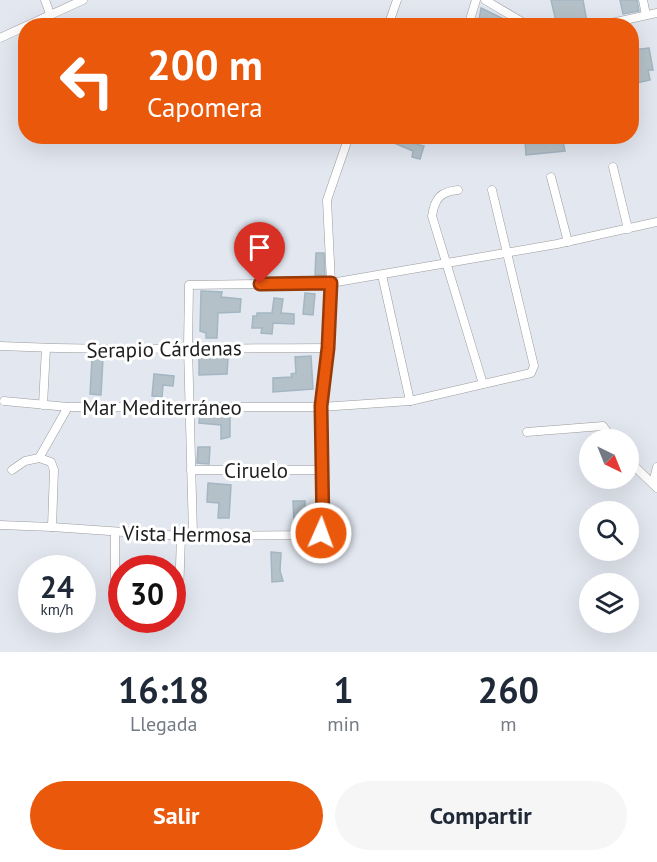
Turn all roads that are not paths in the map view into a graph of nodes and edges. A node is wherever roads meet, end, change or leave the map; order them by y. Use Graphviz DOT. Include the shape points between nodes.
graph roads {
  1 [pos="45,0"];
  2 [pos="83,0"];
  3 [pos="397,0"];
  4 [pos="476,0"];
  5 [pos="485,0"];
  6 [pos="643,0"];
  7 [pos="657,13"];
  8 [pos="50,14"];
  9 [pos="646,15"];
  10 [pos="42,18"];
  11 [pos="391,18"];
  12 [pos="470,18"];
  13 [pos="515,18"];
  14 [pos="633,18"];
  15 [pos="18,29"];
  16 [pos="0,38"];
  17 [pos="346,144"];
  18 [pos="613,167"];
  19 [pos="551,177"];
  20 [pos="458,190"];
  21 [pos="492,190"];
  22 [pos="657,222"];
  23 [pos="628,229"];
  24 [pos="568,242"];
  25 [pos="507,253"];
  26 [pos="448,264"];
  27 [pos="382,275"];
  28 [pos="331,283"];
  29 [pos="0,346"];
  30 [pos="188,347"];
  31 [pos="45,348"];
  32 [pos="328,348"];
  33 [pos="483,384"];
  34 [pos="410,401"];
  35 [pos="4,402"];
  36 [pos="43,405"];
  37 [pos="321,406"];
  38 [pos="68,407"];
  39 [pos="189,408"];
  40 [pos="605,429"];
  41 [pos="527,432"];
  42 [pos="39,458"];
  43 [pos="657,467"];
  44 [pos="12,470"];
  45 [pos="191,470"];
  46 [pos="321,470"];
  47 [pos="639,470"];
  48 [pos="655,485"];
  49 [pos="0,525"];
  50 [pos="52,527"];
  51 [pos="115,532"];
  52 [pos="193,535"];
  53 [pos="181,536"];
  54 [pos="115,555"];
  55 [pos="181,555"];
  1 -- 8 [label="street"];
  2 -- 8 [label="street"];
  3 -- 11 [label="street"];
  4 -- 12 [label="street"];
  5 -- 13 [label="street"];
  6 -- 9 [label="street"];
  7 -- 9 [label="street"];
  8 -- 10 [label="street"];
  9 -- 14 [label="street"];
  15 -- 16 [label="street"];
  17 -- 28 [label="street" via="327,200"];
  18 -- 23 [label="street"];
  19 -- 24 [label="street"];
  20 -- 26 [label="street" via="445,192 434,201 432,216"];
  21 -- 25 [label="street"];
  22 -- 23 [label="street"];
  23 -- 24 [label="street"];
  24 -- 25 [label="street"];
  25 -- 26 [label="street"];
  25 -- 33 [label="street, Mar Mediterráneo" via="534,370"];
  26 -- 27 [label="street"];
  26 -- 33 [label="street"];
  27 -- 28 [label="street"];
  27 -- 34 [label="street"];
  28 -- 30 [label="street" via="189,285"];
  28 -- 32 [label="street"];
  29 -- 31 [label="street, Serapio Cárdenas"];
  30 -- 31 [label="street, Serapio Cárdenas" via="94,351"];
  30 -- 32 [label="street, Serapio Cárdenas"];
  30 -- 39 [label="street"];
  31 -- 36 [label="street"];
  32 -- 37 [label="street"];
  33 -- 34 [label="street, Mar Mediterráneo"];
  34 -- 37 [label="street, Mar Mediterráneo"];
  35 -- 36 [label="street, Mar Mediterráneo"];
  36 -- 38 [label="street, Mar Mediterráneo"];
  37 -- 39 [label="street, Mar Mediterráneo"];
  37 -- 46 [label="street"];
  38 -- 39 [label="street, Mar Mediterráneo"];
  38 -- 42 [label="street"];
  39 -- 45 [label="street"];
  40 -- 41 [label="street" via="603,426"];
  42 -- 44 [label="street"];
  42 -- 50 [label="street" via="51,462 54,470"];
  43 -- 48 [label="street"];
  45 -- 46 [label="street, Ciruelo"];
  45 -- 52 [label="street"];
  46 -- 52 [label="street, Vista Hermosa" via="321,533"];
  47 -- 48 [label="street"];
  49 -- 50 [label="street, Vista Hermosa"];
  50 -- 51 [label="street, Vista Hermosa"];
  51 -- 53 [label="street, Vista Hermosa"];
  51 -- 54 [label="street"];
  52 -- 53 [label="street, Vista Hermosa"];
  53 -- 55 [label="street"];
}
